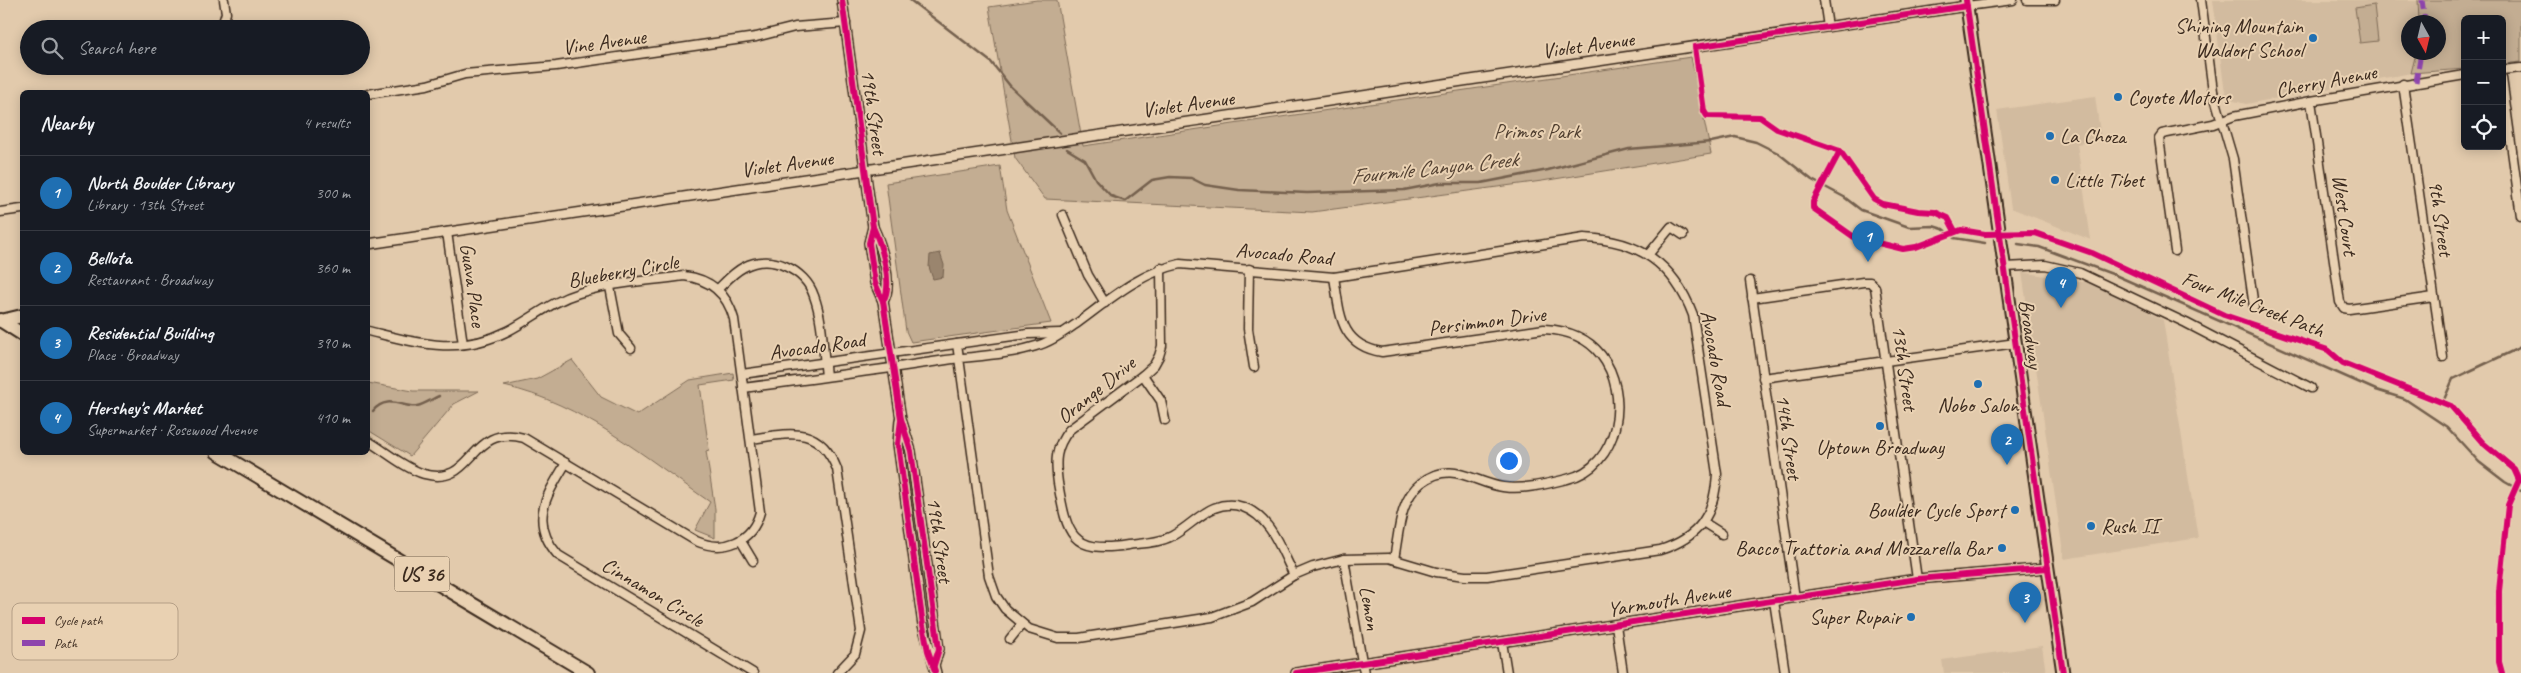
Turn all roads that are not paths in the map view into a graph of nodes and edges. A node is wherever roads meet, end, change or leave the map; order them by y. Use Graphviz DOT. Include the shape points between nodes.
graph roads {
  1 [pos="224,0"];
  2 [pos="842,0"];
  3 [pos="1824,0"];
  4 [pos="2013,0"];
  5 [pos="2027,0"];
  6 [pos="2055,0"];
  7 [pos="2201,0"];
  8 [pos="1967,3"];
  9 [pos="224,20"];
  10 [pos="846,24"];
  11 [pos="1828,27"];
  12 [pos="2521,68"];
  13 [pos="2506,70"];
  14 [pos="2461,76"];
  15 [pos="2403,84"];
  16 [pos="370,94"];
  17 [pos="2311,101"];
  18 [pos="2506,104"];
  19 [pos="2223,120"];
  20 [pos="865,170"];
  21 [pos="2519,190"];
  22 [pos="20,209"];
  23 [pos="0,212"];
  24 [pos="1064,215"];
  25 [pos="2521,216"];
  26 [pos="448,232"];
  27 [pos="1682,235"];
  28 [pos="370,244"];
  29 [pos="2175,251"];
  30 [pos="1648,255"];
  31 [pos="2005,267"];
  32 [pos="1161,268"];
  33 [pos="1249,270"];
  34 [pos="1334,278"];
  35 [pos="1750,281"];
  36 [pos="610,287"];
  37 [pos="718,289"];
  38 [pos="2434,297"];
  39 [pos="1752,298"];
  40 [pos="1105,303"];
  41 [pos="2254,307"];
  42 [pos="20,316"];
  43 [pos="0,321"];
  44 [pos="370,332"];
  45 [pos="20,333"];
  46 [pos="1062,333"];
  47 [pos="2016,343"];
  48 [pos="463,344"];
  49 [pos="957,344"];
  50 [pos="630,348"];
  51 [pos="891,353"];
  52 [pos="2443,357"];
  53 [pos="959,358"];
  54 [pos="1886,361"];
  55 [pos="824,363"];
  56 [pos="1254,366"];
  57 [pos="893,368"];
  58 [pos="742,374"];
  59 [pos="1143,375"];
  60 [pos="826,376"];
  61 [pos="1763,378"];
  62 [pos="744,388"];
  63 [pos="2311,388"];
  64 [pos="1165,420"];
  65 [pos="751,439"];
  66 [pos="370,442"];
  67 [pos="222,455"];
  68 [pos="566,462"];
  69 [pos="447,474"];
  70 [pos="449,484"];
  71 [pos="1703,522"];
  72 [pos="1722,534"];
  73 [pos="740,541"];
  74 [pos="1344,559"];
  75 [pos="1394,559"];
  76 [pos="753,561"];
  77 [pos="2048,568"];
  78 [pos="1294,575"];
  79 [pos="1917,579"];
  80 [pos="1273,588"];
  81 [pos="1277,596"];
  82 [pos="1794,598"];
  83 [pos="1774,601"];
  84 [pos="1022,624"];
  85 [pos="1616,625"];
  86 [pos="1010,639"];
  87 [pos="1502,642"];
  88 [pos="850,660"];
  89 [pos="1362,663"];
  90 [pos="858,666"];
  91 [pos="935,669"];
  92 [pos="588,673"];
  93 [pos="753,673"];
  94 [pos="836,673"];
  95 [pos="1296,673"];
  96 [pos="1364,673"];
  97 [pos="1507,673"];
  98 [pos="1623,673"];
  99 [pos="1785,673"];
  100 [pos="2063,673"];
  1 -- 9 [label="street"];
  2 -- 10 [label="street, 19th Street"];
  3 -- 11 [label="street"];
  4 -- 8 [label="street, Violet Avenue"];
  5 -- 6 [label="street"];
  7 -- 19 [label="street" via="2213,91"];
  8 -- 11 [label="street, Violet Avenue"];
  8 -- 31 [label="main road, Broadway"];
  10 -- 16 [label="street, Vine Avenue" via="795,27 756,37 556,66 465,74 427,85"];
  10 -- 20 [label="street, 19th Street"];
  11 -- 20 [label="street, Violet Avenue"];
  12 -- 13 [label="street"];
  14 -- 15 [label="street, Cherry Avenue"];
  15 -- 17 [label="street, Cherry Avenue"];
  15 -- 38 [label="street, 9th Street"];
  17 -- 19 [label="street, Cherry Avenue"];
  17 -- 38 [label="street, West Court" via="2339,297 2344,308"];
  18 -- 21 [label="street"];
  19 -- 29 [label="street, Cherry Avenue" via="2168,132 2159,138"];
  19 -- 41 [label="street" via="2233,159"];
  20 -- 26 [label="street, Violet Avenue"];
  20 -- 51 [label="street, 19th Street" via="873,227 882,246 886,272 888,293 883,301"];
  21 -- 25 [label="street"];
  22 -- 23 [label="street"];
  24 -- 40 [label="street" via="1088,276"];
  26 -- 28 [label="street, Violet Avenue"];
  26 -- 48 [label="street, Guava Place"];
  27 -- 30 [label="street" via="1671,227"];
  30 -- 34 [label="street, Avocado Road" via="1620,242 1584,238"];
  30 -- 71 [label="street, Avocado Road" via="1678,283 1693,315 1717,474 1716,494"];
  31 -- 47 [label="main road, Broadway"];
  31 -- 63 [label="street" via="2045,265 2080,273"];
  32 -- 33 [label="street, Avocado Road" via="1186,264"];
  32 -- 40 [label="street, Avocado Road" via="1141,277"];
  32 -- 59 [label="street, Orange Drive" via="1162,346 1154,365"];
  33 -- 34 [label="street, Avocado Road"];
  33 -- 56 [label="street" via="1248,329"];
  34 -- 75 [label="street, Persimmon Drive" via="1345,329 1360,346 1371,351 1544,328 1573,334 1590,344 1614,379 1618,412 1616,426 1612,440 1594,464 1569,479 1519,488 1488,484 1460,473 1436,475 1421,483 1407,500"];
  35 -- 39 [label="street, 14th Street"];
  36 -- 37 [label="street, Blueberry Circle" via="684,276"];
  36 -- 48 [label="street, Blueberry Circle" via="560,300 506,332"];
  36 -- 50 [label="street" via="619,334"];
  37 -- 55 [label="street" via="746,266 759,263 796,267 814,296"];
  37 -- 58 [label="street" via="731,308"];
  38 -- 52 [label="street, 9th Street"];
  39 -- 54 [label="street, 13th Street" via="1870,282 1876,289"];
  39 -- 61 [label="street, 14th Street"];
  40 -- 46 [label="street, Avocado Road"];
  42 -- 43 [label="highway"];
  43 -- 45 [label="highway"];
  44 -- 48 [label="street, Blueberry Circle" via="423,345"];
  46 -- 49 [label="street, Avocado Road" via="1028,334"];
  46 -- 53 [label="street, Avocado Road" via="1037,346"];
  47 -- 54 [label="street"];
  47 -- 77 [label="main road, Broadway"];
  49 -- 51 [label="street, Avocado Road"];
  49 -- 53 [label="street, Avocado Road"];
  51 -- 55 [label="street, Avocado Road"];
  51 -- 57 [label="street, 19th Street"];
  53 -- 57 [label="street, Avocado Road"];
  53 -- 84 [label="street, Avocado Road" via="988,576 1004,609"];
  54 -- 61 [label="street"];
  54 -- 79 [label="street, 13th Street"];
  55 -- 58 [label="street, Avocado Road"];
  55 -- 60 [label="street"];
  57 -- 60 [label="street, Avocado Road"];
  57 -- 91 [label="street, 19th Street" via="901,419 912,458 939,649"];
  58 -- 62 [label="street"];
  59 -- 64 [label="street" via="1161,401"];
  59 -- 78 [label="street, Orange Drive" via="1069,430 1060,442 1056,467 1065,523 1073,536 1087,545 1103,549 1156,541 1182,530 1206,510 1242,507 1257,514 1268,525"];
  60 -- 62 [label="street, Avocado Road"];
  61 -- 82 [label="street, 14th Street"];
  62 -- 65 [label="street"];
  65 -- 73 [label="street" via="760,512 754,527"];
  65 -- 88 [label="street" via="797,434 823,440 833,458 839,475 861,623 860,640"];
  66 -- 69 [label="street" via="422,473"];
  67 -- 92 [label="highway, US 36"];
  68 -- 69 [label="street" via="524,438 499,435 485,441 461,468"];
  68 -- 73 [label="street" via="696,541 710,546"];
  68 -- 93 [label="street, Cinnamon Circle" via="545,500 540,532 558,555"];
  69 -- 70 [label="street"];
  71 -- 72 [label="street"];
  71 -- 75 [label="street, Avocado Road" via="1691,535 1660,550 1487,576 1436,572"];
  73 -- 76 [label="street"];
  74 -- 75 [label="street, Avocado Road"];
  74 -- 78 [label="street, Avocado Road"];
  74 -- 89 [label="street, Lemon"];
  77 -- 79 [label="street, Yarmouth Avenue"];
  77 -- 100 [label="main road, Broadway"];
  78 -- 80 [label="street, Avocado Road"];
  79 -- 82 [label="street, Yarmouth Avenue"];
  80 -- 81 [label="street"];
  80 -- 84 [label="street, Avocado Road" via="1252,602 1212,617 1079,638 1043,635"];
  82 -- 83 [label="street, Yarmouth Avenue"];
  83 -- 85 [label="street, Yarmouth Avenue"];
  83 -- 99 [label="street"];
  84 -- 86 [label="street"];
  85 -- 87 [label="street, Yarmouth Avenue"];
  85 -- 98 [label="street"];
  87 -- 89 [label="street, Yarmouth Avenue"];
  87 -- 97 [label="street"];
  88 -- 90 [label="street"];
  88 -- 94 [label="street"];
  89 -- 95 [label="street, Yarmouth Avenue"];
  89 -- 96 [label="street, Lemon"];
}
